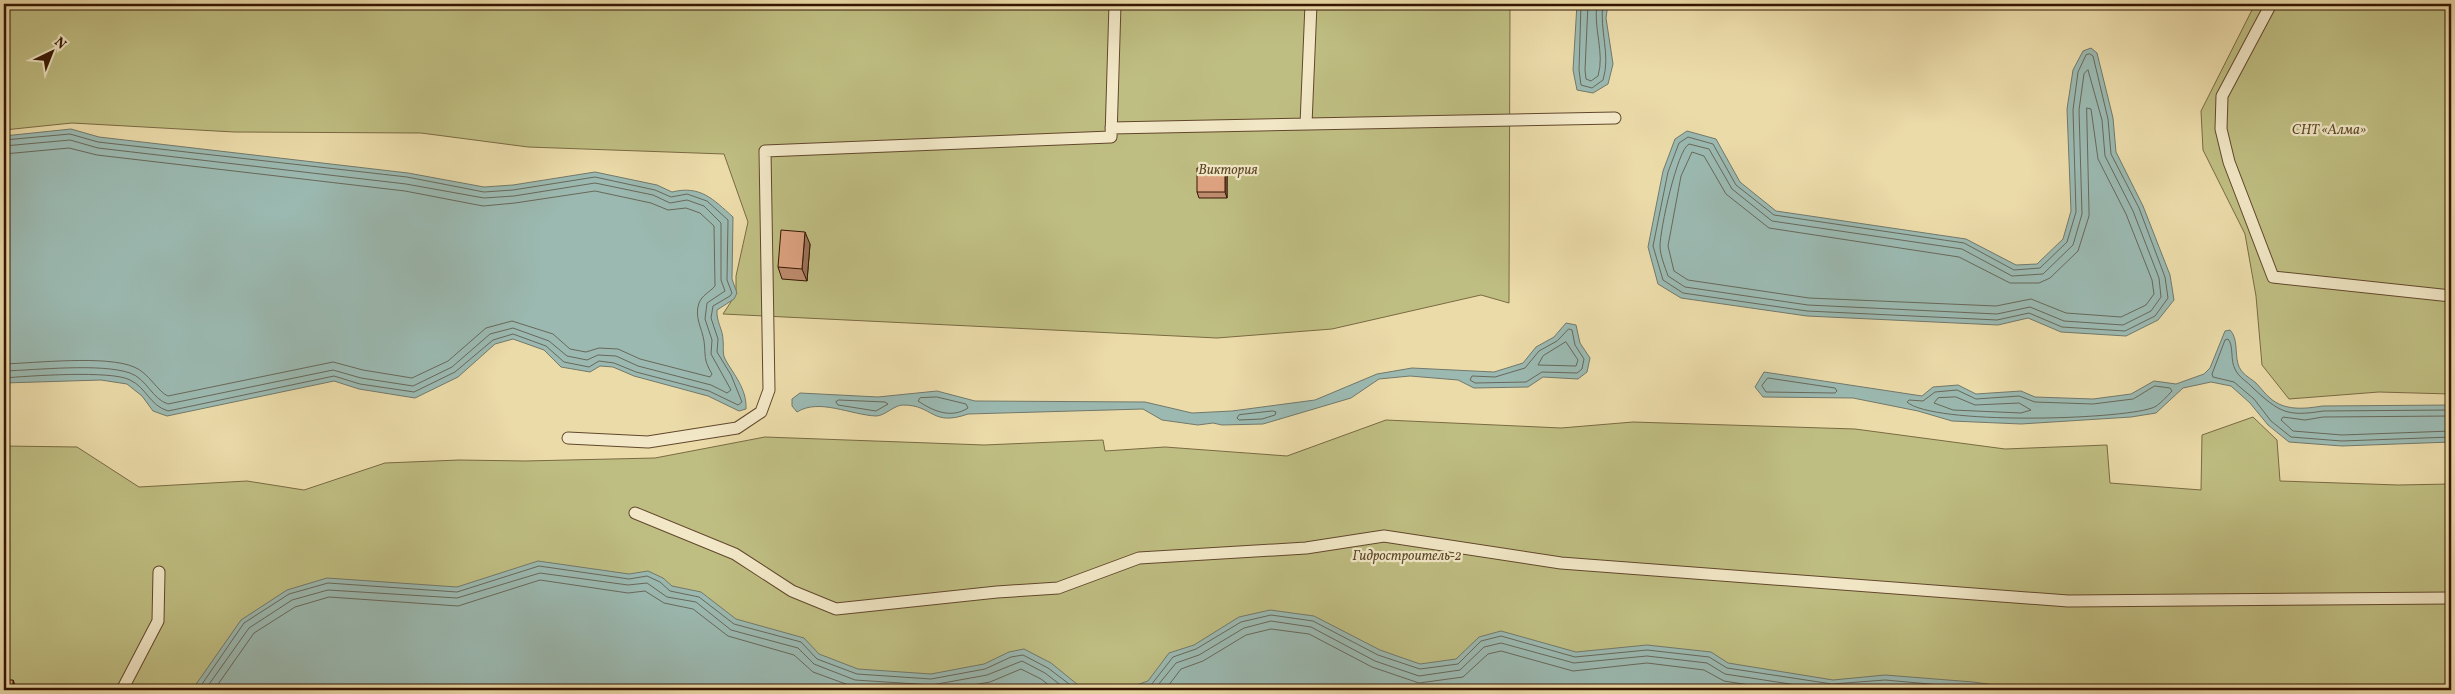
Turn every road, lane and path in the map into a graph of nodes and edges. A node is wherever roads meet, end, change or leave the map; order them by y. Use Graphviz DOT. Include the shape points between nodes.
graph roads {
  1 [pos="1114,4"];
  2 [pos="1312,4"];
  3 [pos="2271,4"];
  4 [pos="1615,118"];
  5 [pos="1306,124"];
  6 [pos="1111,128"];
  7 [pos="2451,296"];
  8 [pos="568,438"];
  9 [pos="635,513"];
  10 [pos="158,572"];
  11 [pos="2451,598"];
  12 [pos="122,690"];
  1 -- 6 [label="lane"];
  2 -- 5 [label="lane"];
  3 -- 7 [label="lane" via="2222,96 2221,130 2229,162 2273,278"];
  4 -- 5 [label="lane"];
  5 -- 6 [label="lane"];
  6 -- 8 [label="lane" via="1111,137 765,151 769,390 760,412 737,428 648,442"];
  9 -- 11 [label="lane" via="735,554 792,591 836,609 1058,588 1139,558 1306,548 1384,536 1561,563 2068,601"];
  10 -- 12 [label="lane" via="158,621"];
}
